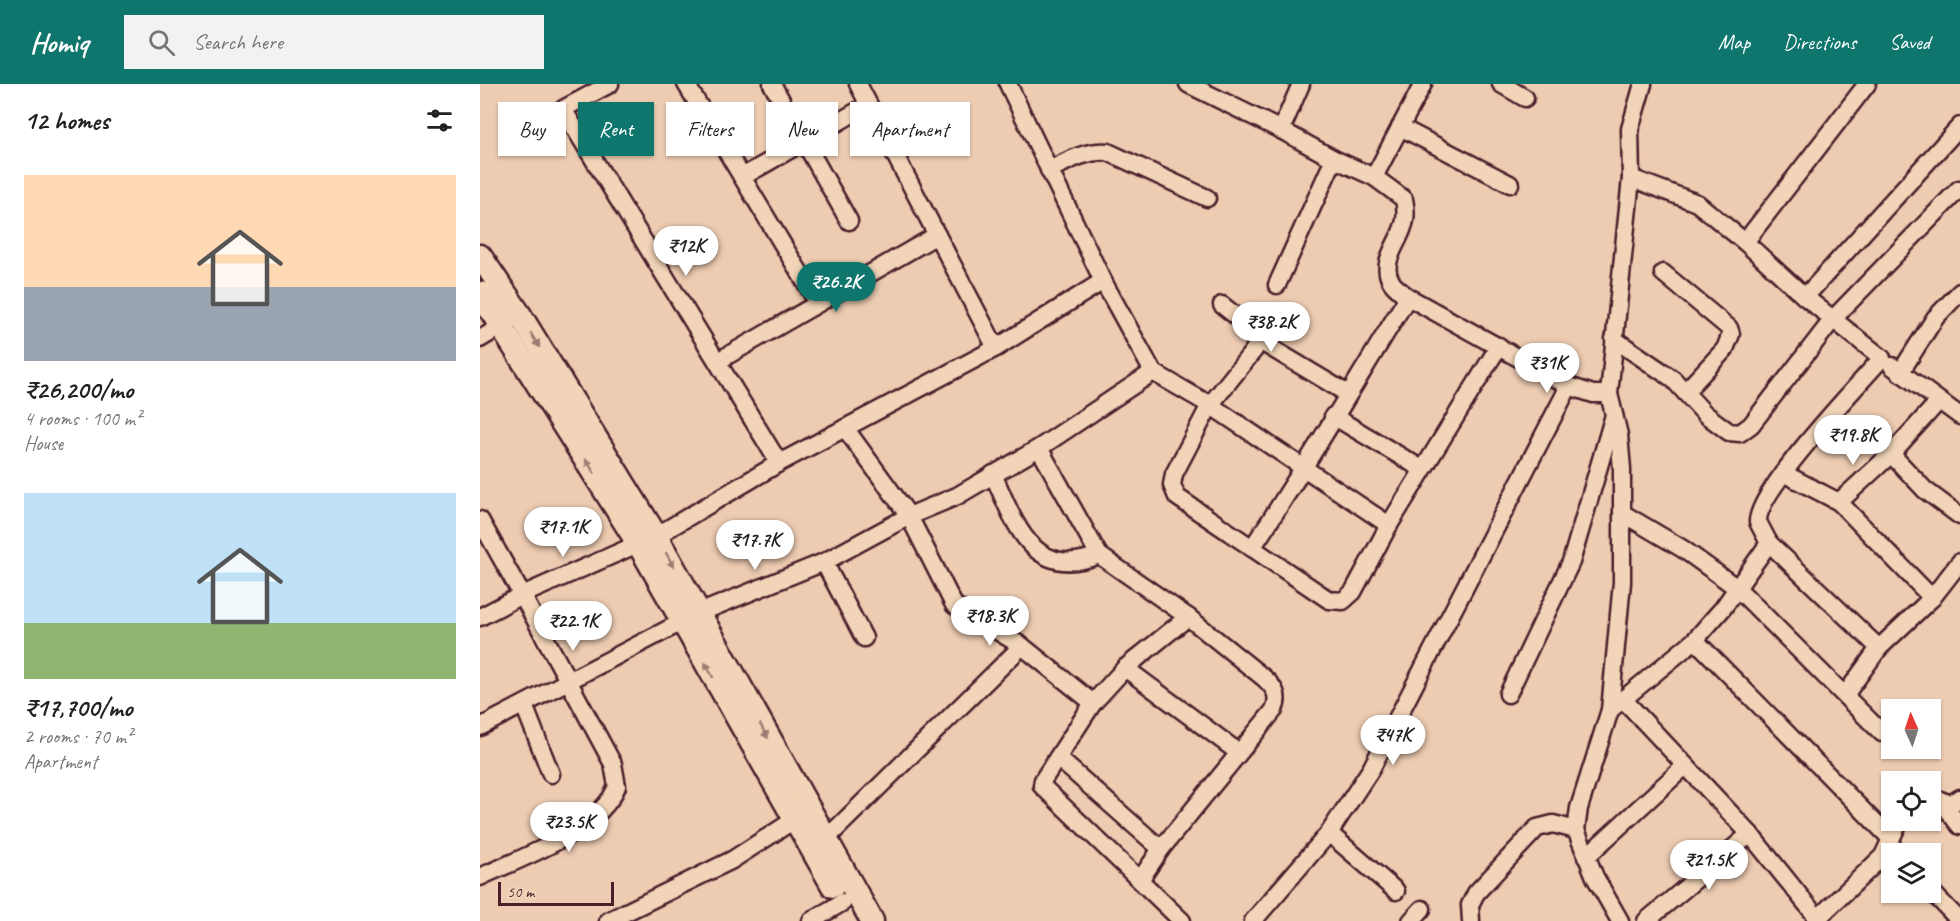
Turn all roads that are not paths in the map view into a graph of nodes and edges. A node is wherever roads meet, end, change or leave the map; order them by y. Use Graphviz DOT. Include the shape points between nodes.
graph roads {
  1 [pos="610,84"];
  2 [pos="686,84"];
  3 [pos="772,84"];
  4 [pos="858,84"];
  5 [pos="1008,84"];
  6 [pos="1188,84"];
  7 [pos="1301,84"];
  8 [pos="1423,84"];
  9 [pos="1501,84"];
  10 [pos="1643,84"];
  11 [pos="1867,84"];
  12 [pos="1525,98"];
  13 [pos="782,102"];
  14 [pos="867,102"];
  15 [pos="1960,126"];
  16 [pos="1400,127"];
  17 [pos="1281,130"];
  18 [pos="778,156"];
  19 [pos="812,156"];
  20 [pos="895,156"];
  21 [pos="1334,159"];
  22 [pos="1049,170"];
  23 [pos="742,177"];
  24 [pos="1374,177"];
  25 [pos="1631,178"];
  26 [pos="1510,184"];
  27 [pos="1959,189"];
  28 [pos="1207,198"];
  29 [pos="849,221"];
  30 [pos="937,235"];
  31 [pos="1745,242"];
  32 [pos="480,256"];
  33 [pos="1663,273"];
  34 [pos="1103,281"];
  35 [pos="1277,285"];
  36 [pos="1960,292"];
  37 [pos="480,293"];
  38 [pos="1408,297"];
  39 [pos="1805,297"];
  40 [pos="818,303"];
  41 [pos="1222,305"];
  42 [pos="511,320"];
  43 [pos="1833,320"];
  44 [pos="480,339"];
  45 [pos="1614,339"];
  46 [pos="1258,340"];
  47 [pos="1499,346"];
  48 [pos="996,348"];
  49 [pos="1882,358"];
  50 [pos="718,361"];
  51 [pos="1153,372"];
  52 [pos="1900,373"];
  53 [pos="1569,386"];
  54 [pos="1685,392"];
  55 [pos="1348,394"];
  56 [pos="1609,394"];
  57 [pos="1939,401"];
  58 [pos="1210,405"];
  59 [pos="1614,414"];
  60 [pos="1333,416"];
  61 [pos="1960,416"];
  62 [pos="845,428"];
  63 [pos="1039,448"];
  64 [pos="1891,454"];
  65 [pos="779,463"];
  66 [pos="1305,469"];
  67 [pos="1422,469"];
  68 [pos="1784,473"];
  69 [pos="993,474"];
  70 [pos="1839,502"];
  71 [pos="1622,513"];
  72 [pos="909,516"];
  73 [pos="1960,516"];
  74 [pos="480,520"];
  75 [pos="1389,525"];
  76 [pos="647,539"];
  77 [pos="1769,543"];
  78 [pos="1252,549"];
  79 [pos="1099,555"];
  80 [pos="824,562"];
  81 [pos="1958,569"];
  82 [pos="1737,588"];
  83 [pos="522,595"];
  84 [pos="1932,598"];
  85 [pos="480,617"];
  86 [pos="691,617"];
  87 [pos="1188,617"];
  88 [pos="864,638"];
  89 [pos="1695,640"];
  90 [pos="1022,646"];
  91 [pos="1879,648"];
  92 [pos="1125,668"];
  93 [pos="570,681"];
  94 [pos="1508,694"];
  95 [pos="1845,695"];
  96 [pos="1093,703"];
  97 [pos="524,705"];
  98 [pos="1617,705"];
  99 [pos="480,727"];
  100 [pos="1881,732"];
  101 [pos="1238,752"];
  102 [pos="1058,758"];
  103 [pos="1685,766"];
  104 [pos="551,774"];
  105 [pos="1960,798"];
  106 [pos="1941,801"];
  107 [pos="1941,805"];
  108 [pos="794,820"];
  109 [pos="1960,826"];
  110 [pos="1576,830"];
  111 [pos="1329,833"];
  112 [pos="1750,834"];
  113 [pos="825,840"];
  114 [pos="1889,843"];
  115 [pos="1161,849"];
  116 [pos="1586,857"];
  117 [pos="1881,858"];
  118 [pos="480,877"];
  119 [pos="1140,880"];
  120 [pos="1396,891"];
  121 [pos="1941,901"];
  122 [pos="848,912"];
  123 [pos="1614,918"];
  124 [pos="1818,920"];
  125 [pos="608,921"];
  126 [pos="811,921"];
  127 [pos="872,921"];
  128 [pos="1182,921"];
  129 [pos="1253,921"];
  130 [pos="1471,921"];
  131 [pos="1646,921"];
  132 [pos="1960,921"];
  1 -- 50 [label="street" via="563,109"];
  2 -- 23 [label="street"];
  3 -- 13 [label="street"];
  4 -- 14 [label="street"];
  5 -- 22 [label="street"];
  6 -- 17 [label="street"];
  7 -- 17 [label="street"];
  8 -- 16 [label="street"];
  9 -- 12 [label="street"];
  10 -- 25 [label="street" via="1630,129"];
  11 -- 31 [label="street"];
  15 -- 39 [label="street"];
  16 -- 24 [label="street"];
  16 -- 26 [label="street"];
  17 -- 21 [label="street"];
  18 -- 23 [label="street"];
  19 -- 29 [label="street"];
  20 -- 30 [label="street"];
  21 -- 24 [label="street"];
  21 -- 35 [label="street"];
  22 -- 28 [label="street" via="1083,154 1108,152"];
  22 -- 34 [label="street"];
  23 -- 40 [label="street"];
  24 -- 38 [label="street" via="1404,200 1404,226 1387,272 1391,282"];
  25 -- 31 [label="street" via="1697,204"];
  25 -- 45 [label="street"];
  27 -- 43 [label="street"];
  30 -- 40 [label="street"];
  30 -- 48 [label="street"];
  31 -- 39 [label="street"];
  32 -- 42 [label="street"];
  33 -- 54 [label="street" via="1729,328 1731,334 1725,349"];
  34 -- 48 [label="street"];
  34 -- 51 [label="street"];
  36 -- 52 [label="street" via="1935,318"];
  37 -- 42 [label="street"];
  38 -- 47 [label="street"];
  38 -- 55 [label="street"];
  39 -- 43 [label="street"];
  40 -- 50 [label="street"];
  41 -- 46 [label="street" via="1254,330"];
  42 -- 44 [label="street"];
  42 -- 76 [label="street"];
  43 -- 49 [label="street"];
  43 -- 54 [label="street" via="1751,425 1740,433 1729,432"];
  45 -- 54 [label="street" via="1673,379"];
  45 -- 56 [label="street"];
  46 -- 55 [label="street"];
  46 -- 58 [label="street"];
  47 -- 53 [label="street"];
  47 -- 67 [label="street"];
  48 -- 62 [label="street"];
  49 -- 52 [label="street"];
  49 -- 68 [label="street"];
  50 -- 65 [label="street"];
  51 -- 58 [label="street"];
  51 -- 63 [label="street"];
  52 -- 57 [label="street"];
  53 -- 56 [label="street" via="1593,394"];
  53 -- 111 [label="street" via="1394,727"];
  55 -- 60 [label="street"];
  56 -- 59 [label="street"];
  57 -- 61 [label="street"];
  57 -- 64 [label="street"];
  58 -- 66 [label="street"];
  58 -- 78 [label="street" via="1172,485 1177,497"];
  59 -- 71 [label="street" via="1619,435"];
  59 -- 94 [label="street" via="1571,562"];
  60 -- 66 [label="street"];
  60 -- 67 [label="street"];
  62 -- 65 [label="street"];
  62 -- 72 [label="street"];
  63 -- 69 [label="street"];
  63 -- 79 [label="street"];
  64 -- 70 [label="street"];
  64 -- 73 [label="street" via="1925,490"];
  65 -- 76 [label="street"];
  66 -- 75 [label="street"];
  66 -- 78 [label="street"];
  67 -- 75 [label="street"];
  68 -- 70 [label="street"];
  68 -- 77 [label="street" via="1757,515"];
  69 -- 72 [label="street"];
  69 -- 79 [label="street" via="1030,546 1045,558 1081,562"];
  70 -- 84 [label="street"];
  71 -- 82 [label="street" via="1683,549"];
  71 -- 98 [label="street"];
  72 -- 80 [label="street"];
  72 -- 90 [label="street" via="954,605"];
  74 -- 83 [label="street"];
  75 -- 78 [label="street" via="1353,592 1343,601 1329,600"];
  76 -- 83 [label="street"];
  76 -- 86 [label="street"];
  77 -- 82 [label="street"];
  77 -- 91 [label="street"];
  79 -- 87 [label="street"];
  80 -- 86 [label="street"];
  80 -- 88 [label="street"];
  81 -- 84 [label="street"];
  82 -- 89 [label="street"];
  82 -- 95 [label="street"];
  83 -- 85 [label="street"];
  83 -- 93 [label="street"];
  84 -- 91 [label="street"];
  86 -- 93 [label="street"];
  108 -- 86 [label="street, one-way"];
  86 -- 113 [label="street, one-way"];
  87 -- 92 [label="street"];
  87 -- 101 [label="street" via="1264,678 1276,694 1274,710"];
  89 -- 98 [label="street"];
  89 -- 114 [label="street"];
  90 -- 96 [label="street"];
  90 -- 113 [label="street"];
  91 -- 95 [label="street"];
  92 -- 96 [label="street"];
  92 -- 101 [label="street"];
  93 -- 97 [label="street"];
  93 -- 118 [label="street" via="613,764 617,786 614,793 594,816 567,835"];
  95 -- 100 [label="street"];
  96 -- 102 [label="street"];
  97 -- 99 [label="street"];
  97 -- 104 [label="street"];
  98 -- 103 [label="street"];
  98 -- 110 [label="street" via="1579,808"];
  101 -- 115 [label="street"];
  102 -- 115 [label="street"];
  102 -- 119 [label="street" via="1043,780 1043,789"];
  103 -- 112 [label="street"];
  103 -- 116 [label="street"];
  105 -- 106 [label="street" via="1952,804"];
  107 -- 109 [label="street"];
  108 -- 122 [label="street"];
  108 -- 125 [label="street" via="732,860"];
  110 -- 116 [label="street"];
  110 -- 130 [label="street" via="1553,824 1537,828 1476,893 1470,905"];
  111 -- 120 [label="street"];
  111 -- 129 [label="street"];
  112 -- 124 [label="street"];
  112 -- 131 [label="street"];
  113 -- 127 [label="street"];
  115 -- 119 [label="street"];
  116 -- 123 [label="street"];
  117 -- 124 [label="street"];
  119 -- 128 [label="street"];
  121 -- 132 [label="street"];
  122 -- 126 [label="street"];
}
